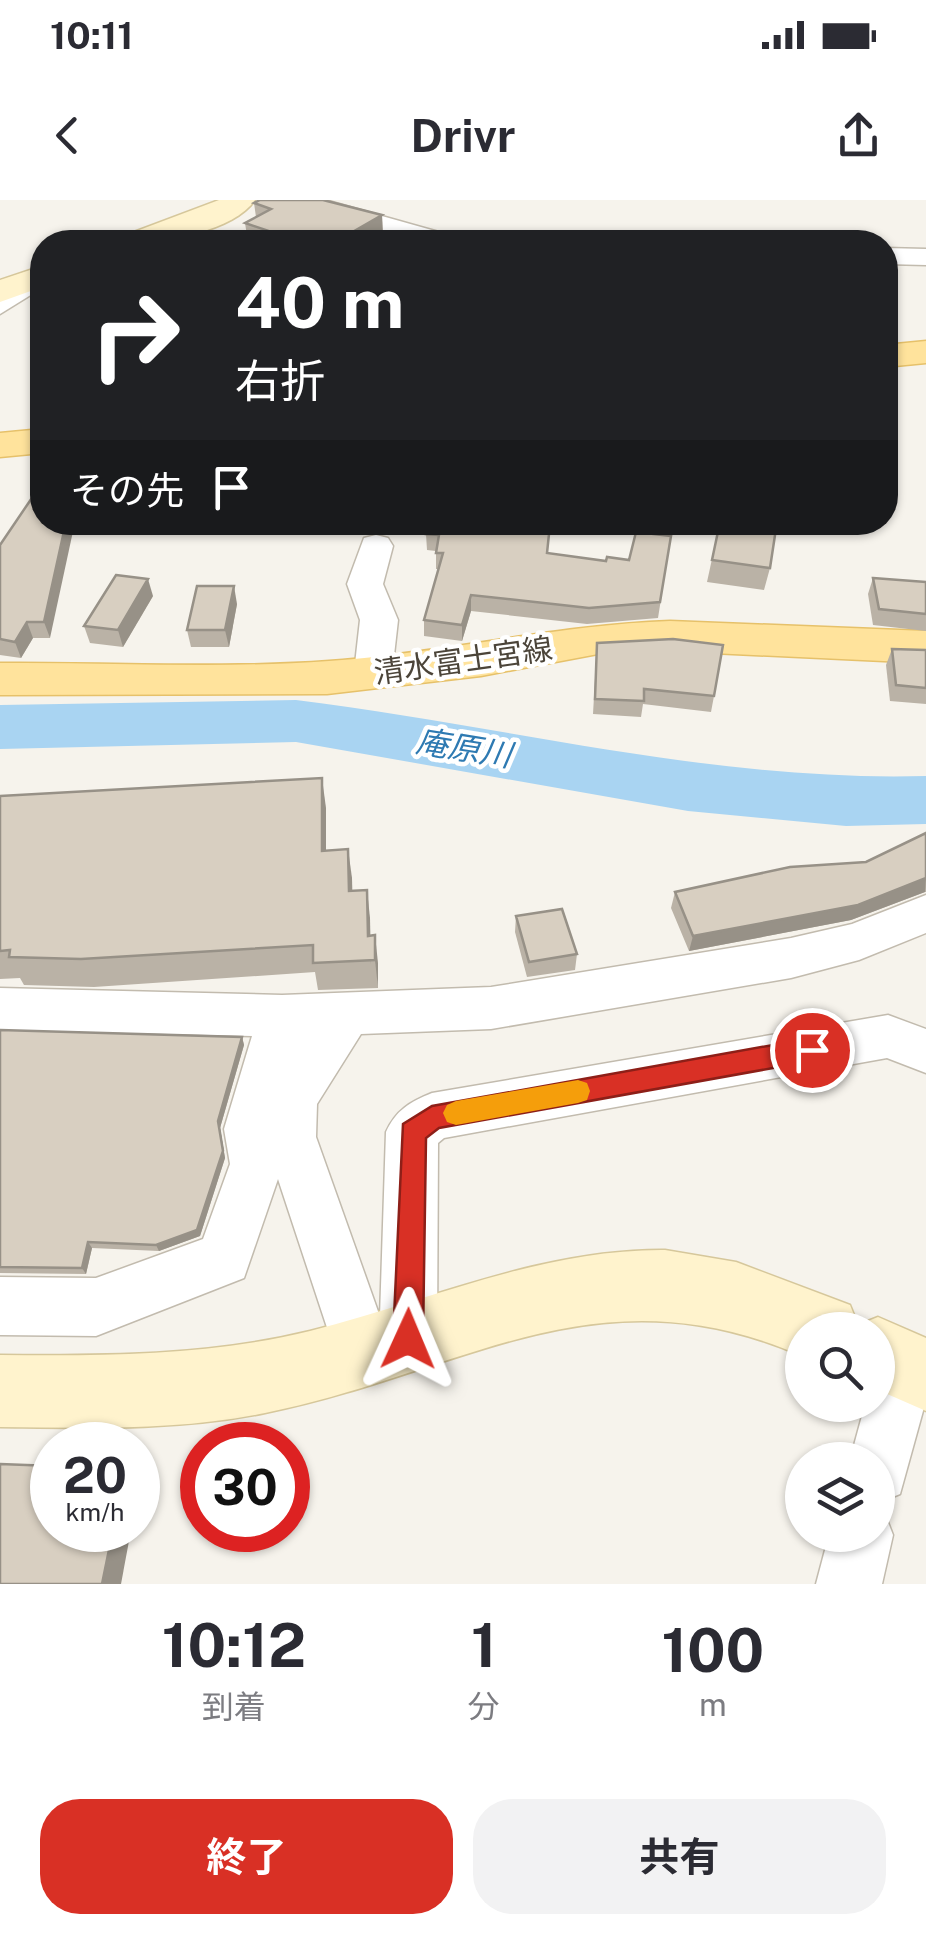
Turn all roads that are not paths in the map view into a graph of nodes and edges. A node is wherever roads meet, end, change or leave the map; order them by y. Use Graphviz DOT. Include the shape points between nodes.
graph roads {
  1 [pos="240,200"];
  2 [pos="302,200"];
  3 [pos="170,230"];
  4 [pos="396,230"];
  5 [pos="898,256"];
  6 [pos="926,257"];
  7 [pos="898,274"];
  8 [pos="926,275"];
  9 [pos="30,281"];
  10 [pos="30,285"];
  11 [pos="0,292"];
  12 [pos="0,306"];
  13 [pos="926,352"];
  14 [pos="898,355"];
  15 [pos="30,425"];
  16 [pos="0,428"];
  17 [pos="30,442"];
  18 [pos="0,445"];
  19 [pos="376,546"];
  20 [pos="926,647"];
  21 [pos="373,673"];
  22 [pos="0,679"];
  23 [pos="926,912"];
  24 [pos="0,1010"];
  25 [pos="347,1014"];
  26 [pos="282,1016"];
  27 [pos="926,1051"];
  28 [pos="0,1306"];
  29 [pos="785,1314"];
  30 [pos="386,1347"];
  31 [pos="903,1365"];
  32 [pos="0,1391"];
  33 [pos="885,1442"];
  34 [pos="856,1552"];
  35 [pos="848,1584"];
  1 -- 3 [label="street"];
  2 -- 4 [label="street"];
  5 -- 6 [label="street"];
  7 -- 8 [label="street"];
  9 -- 11 [label="street"];
  10 -- 12 [label="street"];
  13 -- 14 [label="main road"];
  15 -- 16 [label="main road"];
  17 -- 18 [label="main road"];
  19 -- 21 [label="street" via="365,584 379,620"];
  20 -- 21 [label="main road, 清水富士宮線" via="634,637"];
  21 -- 22 [label="main road, 清水富士宮線"];
  23 -- 25 [label="street" via="859,942 792,958 491,1008"];
  24 -- 26 [label="street"];
  25 -- 26 [label="street"];
  25 -- 30 [label="street" via="292,1099 290,1137"];
  26 -- 28 [label="street" via="250,1130 256,1164 224,1260 96,1307"];
  27 -- 30 [label="street" via="888,1036 432,1118 412,1132"];
  29 -- 30 [label="street" via="704,1290 645,1283 568,1292"];
  30 -- 32 [label="street" via="193,1388"];
  31 -- 33 [label="street"];
  34 -- 35 [label="street"];
}
